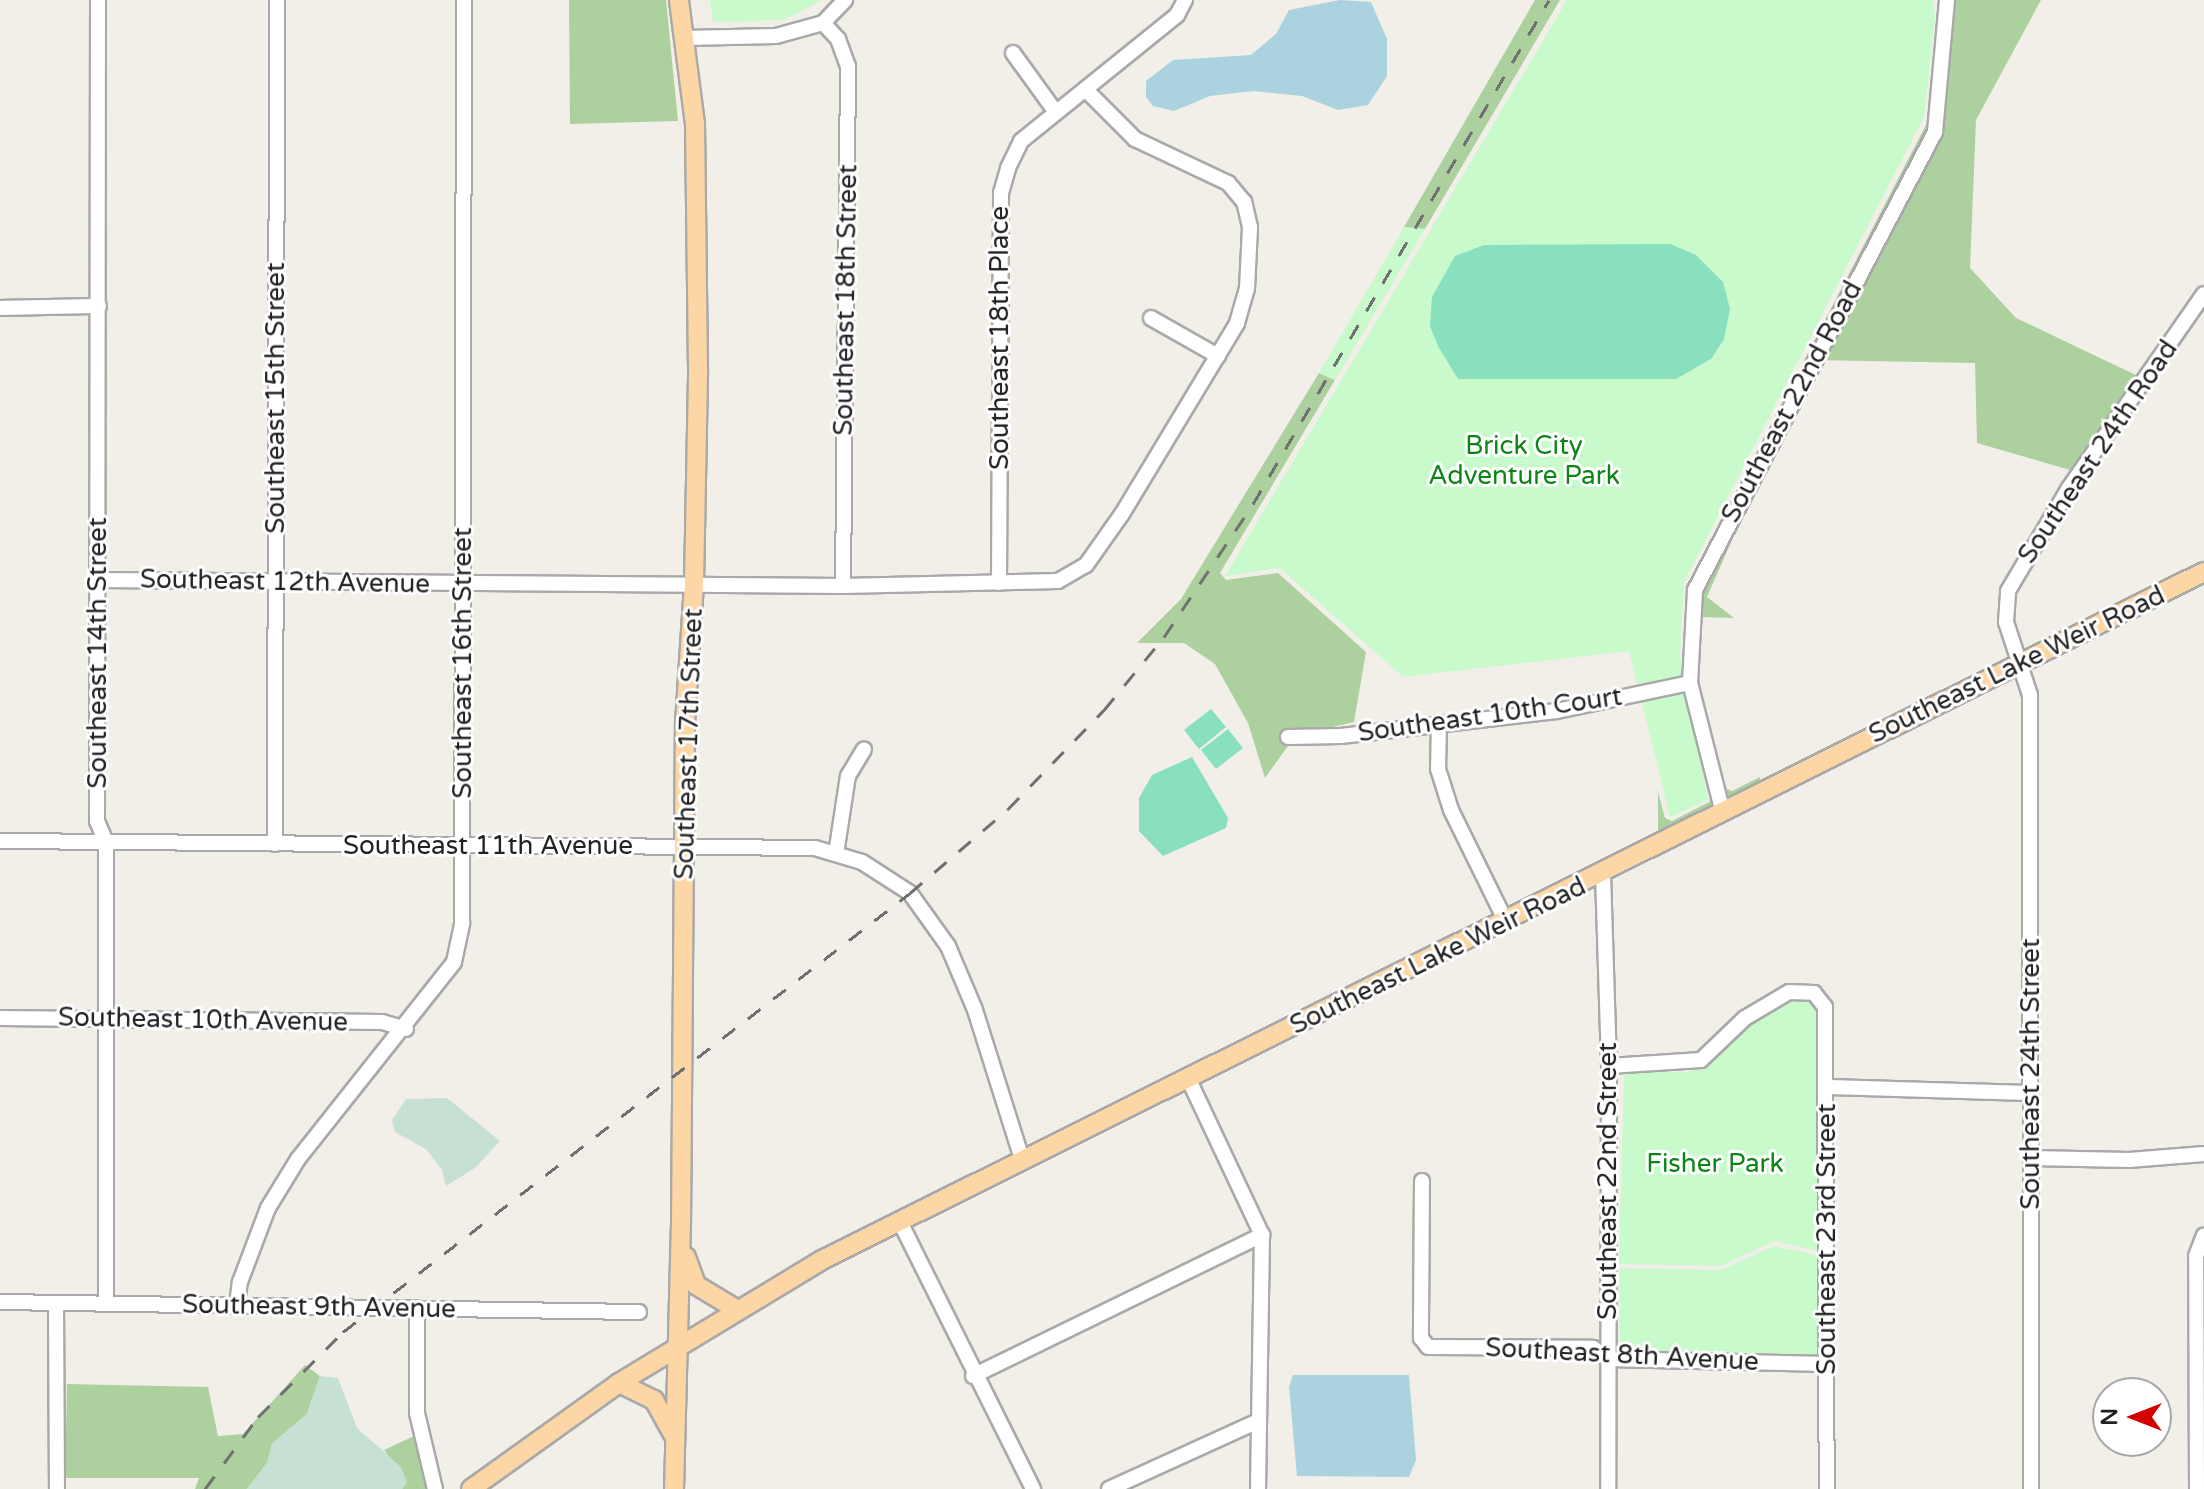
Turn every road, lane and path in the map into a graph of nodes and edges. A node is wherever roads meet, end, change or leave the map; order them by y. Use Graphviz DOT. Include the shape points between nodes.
graph roads {
  1 [pos="98,0"];
  2 [pos="277,0"];
  3 [pos="464,0"];
  4 [pos="679,0"];
  5 [pos="845,0"];
  6 [pos="1185,0"];
  7 [pos="1947,0"];
  8 [pos="823,23"];
  9 [pos="685,38"];
  10 [pos="1013,53"];
  11 [pos="1086,90"];
  12 [pos="1055,111"];
  13 [pos="2204,294"];
  14 [pos="99,306"];
  15 [pos="0,308"];
  16 [pos="1151,318"];
  17 [pos="1218,356"];
  18 [pos="2204,572"];
  19 [pos="99,580"];
  20 [pos="275,583"];
  21 [pos="463,583"];
  22 [pos="999,583"];
  23 [pos="694,584"];
  24 [pos="843,586"];
  25 [pos="2019,660"];
  26 [pos="1690,683"];
  27 [pos="1439,723"];
  28 [pos="1288,737"];
  29 [pos="864,749"];
  30 [pos="1723,813"];
  31 [pos="0,841"];
  32 [pos="106,842"];
  33 [pos="275,844"];
  34 [pos="464,844"];
  35 [pos="684,847"];
  36 [pos="836,854"];
  37 [pos="1603,874"];
  38 [pos="1506,922"];
  39 [pos="0,1018"];
  40 [pos="107,1019"];
  41 [pos="406,1029"];
  42 [pos="1609,1066"];
  43 [pos="1189,1080"];
  44 [pos="1828,1087"];
  45 [pos="2030,1093"];
  46 [pos="2204,1154"];
  47 [pos="2031,1158"];
  48 [pos="1023,1162"];
  49 [pos="1422,1181"];
  50 [pos="901,1224"];
  51 [pos="1262,1235"];
  52 [pos="2204,1235"];
  53 [pos="681,1239"];
  54 [pos="0,1302"];
  55 [pos="56,1303"];
  56 [pos="106,1304"];
  57 [pos="237,1305"];
  58 [pos="417,1308"];
  59 [pos="736,1309"];
  60 [pos="639,1312"];
  61 [pos="678,1349"];
  62 [pos="1608,1359"];
  63 [pos="1827,1364"];
  64 [pos="973,1376"];
  65 [pos="619,1383"];
  66 [pos="2200,1387"];
  67 [pos="1258,1421"];
  68 [pos="675,1441"];
  69 [pos="57,1489"];
  70 [pos="435,1489"];
  71 [pos="471,1489"];
  72 [pos="674,1489"];
  73 [pos="1033,1489"];
  74 [pos="1109,1489"];
  75 [pos="1258,1489"];
  76 [pos="1608,1489"];
  77 [pos="1827,1489"];
  78 [pos="2031,1489"];
  79 [pos="2197,1489"];
  1 -- 14 [label="street, Southeast 14th Street"];
  2 -- 20 [label="street, Southeast 15th Street"];
  3 -- 21 [label="street, Southeast 16th Street"];
  4 -- 9 [label="main road, Southeast 17th Street"];
  5 -- 8 [label="street"];
  6 -- 11 [label="street, Southeast 18th Place" via="1177,15"];
  7 -- 26 [label="street, Southeast 22nd Road" via="1935,132 1695,590"];
  8 -- 9 [label="street" via="776,36"];
  8 -- 24 [label="street, Southeast 18th Street" via="838,39 848,66"];
  9 -- 23 [label="main road, Southeast 17th Street" via="699,193"];
  10 -- 12 [label="street"];
  11 -- 12 [label="street, Southeast 18th Place"];
  11 -- 17 [label="street, Southeast 12th Avenue" via="1135,139 1228,183 1244,202 1250,227 1247,289 1237,323"];
  12 -- 22 [label="street, Southeast 18th Place" via="1021,141 1001,193"];
  13 -- 25 [label="street, Southeast 24th Road" via="2019,569 2008,591 2006,622"];
  14 -- 15 [label="street"];
  14 -- 19 [label="street, Southeast 14th Street"];
  16 -- 17 [label="street"];
  17 -- 22 [label="street, Southeast 12th Avenue" via="1086,565 1058,581"];
  18 -- 25 [label="main road, Southeast Lake Weir Road"];
  19 -- 20 [label="street, Southeast 12th Avenue"];
  19 -- 32 [label="street, Southeast 14th Street" via="97,821"];
  20 -- 21 [label="street, Southeast 12th Avenue"];
  20 -- 33 [label="street, Southeast 15th Street"];
  21 -- 23 [label="street, Southeast 12th Avenue"];
  21 -- 34 [label="street, Southeast 16th Street"];
  22 -- 24 [label="street, Southeast 12th Avenue"];
  23 -- 24 [label="street, Southeast 12th Avenue"];
  23 -- 35 [label="main road, Southeast 17th Street"];
  25 -- 30 [label="main road, Southeast Lake Weir Road"];
  25 -- 45 [label="street, Southeast 24th Street" via="2030,695"];
  26 -- 27 [label="street, Southeast 10th Court" via="1557,711"];
  26 -- 30 [label="street, Southeast 22nd Road"];
  27 -- 28 [label="street, Southeast 10th Court"];
  27 -- 38 [label="street" via="1438,769 1451,810"];
  29 -- 36 [label="street" via="848,776"];
  30 -- 37 [label="main road, Southeast Lake Weir Road"];
  31 -- 32 [label="street, Southeast 11th Avenue"];
  32 -- 33 [label="street, Southeast 11th Avenue"];
  32 -- 40 [label="street, Southeast 14th Street"];
  33 -- 34 [label="street, Southeast 11th Avenue"];
  34 -- 35 [label="street, Southeast 11th Avenue"];
  34 -- 41 [label="street, Southeast 16th Street" via="462,923 454,962"];
  35 -- 36 [label="street, Southeast 11th Avenue" via="815,848"];
  35 -- 53 [label="main road, Southeast 17th Street"];
  36 -- 48 [label="street, Southeast 11th Avenue" via="862,862 910,893 934,920 975,1010"];
  37 -- 38 [label="main road, Southeast Lake Weir Road"];
  37 -- 42 [label="street, Southeast 22nd Street"];
  38 -- 43 [label="main road, Southeast Lake Weir Road"];
  39 -- 40 [label="street, Southeast 10th Avenue"];
  40 -- 41 [label="street, Southeast 10th Avenue" via="382,1022"];
  40 -- 56 [label="street, Southeast 14th Street"];
  41 -- 57 [label="street, Southeast 16th Street" via="298,1159 268,1208 240,1282"];
  42 -- 44 [label="street, Southeast 23rd Street" via="1701,1060 1745,1018 1789,992 1814,993 1825,1007"];
  42 -- 62 [label="street, Southeast 22nd Street"];
  43 -- 48 [label="main road, Southeast Lake Weir Road"];
  43 -- 51 [label="street"];
  44 -- 45 [label="street"];
  44 -- 63 [label="street, Southeast 23rd Street"];
  45 -- 47 [label="street, Southeast 24th Street"];
  46 -- 47 [label="street" via="2129,1160"];
  47 -- 78 [label="street, Southeast 24th Street"];
  48 -- 50 [label="main road, Southeast Lake Weir Road"];
  49 -- 62 [label="street, Southeast 8th Avenue" via="1421,1338 1428,1347 1593,1348"];
  50 -- 59 [label="main road, Southeast Lake Weir Road" via="822,1260"];
  50 -- 64 [label="street"];
  51 -- 64 [label="street"];
  51 -- 67 [label="street"];
  52 -- 66 [label="street" via="2196,1256"];
  53 -- 59 [label="main road" via="696,1285"];
  53 -- 61 [label="main road, Southeast 17th Street"];
  54 -- 55 [label="street, Southeast 9th Avenue"];
  55 -- 56 [label="street, Southeast 9th Avenue"];
  55 -- 69 [label="street"];
  56 -- 57 [label="street, Southeast 9th Avenue"];
  57 -- 58 [label="street, Southeast 9th Avenue"];
  58 -- 60 [label="street, Southeast 9th Avenue"];
  58 -- 70 [label="street" via="417,1413"];
  59 -- 61 [label="main road, Southeast Lake Weir Road"];
  61 -- 65 [label="main road, Southeast Lake Weir Road"];
  61 -- 68 [label="main road, Southeast 17th Street"];
  62 -- 63 [label="street, Southeast 8th Avenue"];
  62 -- 76 [label="street, Southeast 22nd Street"];
  63 -- 77 [label="street, Southeast 23rd Street"];
  64 -- 73 [label="street"];
  65 -- 68 [label="main road" via="654,1400"];
  65 -- 71 [label="main road, Southeast Lake Weir Road"];
  66 -- 79 [label="street"];
  67 -- 74 [label="street"];
  67 -- 75 [label="street"];
  68 -- 72 [label="main road, Southeast 17th Street"];
}
